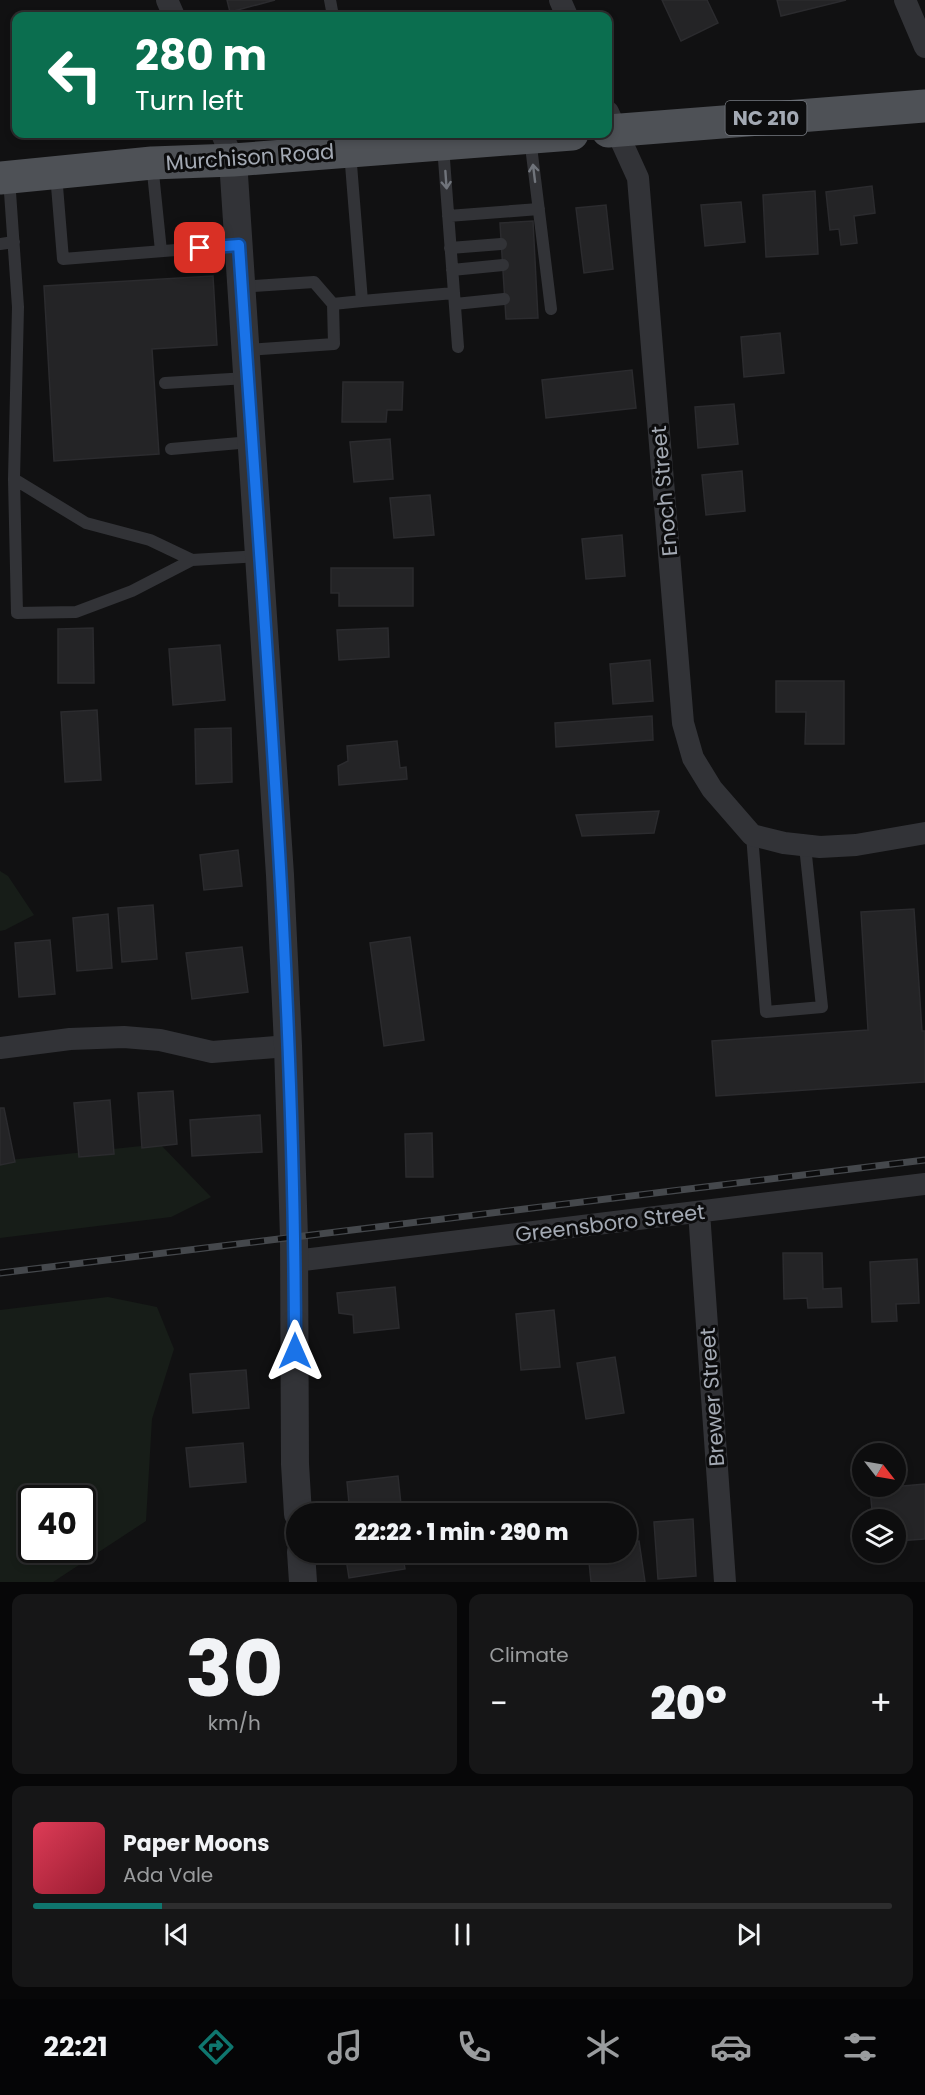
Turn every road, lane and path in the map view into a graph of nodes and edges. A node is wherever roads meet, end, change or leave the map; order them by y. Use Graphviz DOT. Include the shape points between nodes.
graph roads {
  1 [pos="905,0"];
  2 [pos="925,47"];
  3 [pos="925,106"];
  4 [pos="612,124"];
  5 [pos="612,128"];
  6 [pos="518,138"];
  7 [pos="530,138"];
  8 [pos="443,144"];
  9 [pos="228,147"];
  10 [pos="350,151"];
  11 [pos="152,164"];
  12 [pos="56,172"];
  13 [pos="4,177"];
  14 [pos="539,209"];
  15 [pos="448,216"];
  16 [pos="14,242"];
  17 [pos="0,244"];
  18 [pos="501,244"];
  19 [pos="239,245"];
  20 [pos="450,248"];
  21 [pos="161,251"];
  22 [pos="503,265"];
  23 [pos="452,270"];
  24 [pos="242,287"];
  25 [pos="454,299"];
  26 [pos="504,299"];
  27 [pos="362,301"];
  28 [pos="333,303"];
  29 [pos="551,309"];
  30 [pos="458,347"];
  31 [pos="245,350"];
  32 [pos="248,378"];
  33 [pos="165,383"];
  34 [pos="251,442"];
  35 [pos="171,449"];
  36 [pos="14,479"];
  37 [pos="259,555"];
  38 [pos="192,560"];
  39 [pos="925,833"];
  40 [pos="752,835"];
  41 [pos="805,846"];
  42 [pos="288,1046"];
  43 [pos="0,1048"];
  44 [pos="925,1184"];
  45 [pos="699,1212"];
  46 [pos="295,1261"];
  47 [pos="297,1503"];
  48 [pos="302,1563"];
  49 [pos="303,1582"];
  50 [pos="725,1582"];
  1 -- 2 [label="street"];
  3 -- 4 [label="main road, NC 210"];
  5 -- 40 [label="street, Enoch Street" via="638,178 683,723 693,758 712,789"];
  6 -- 8 [label="main road, Murchison Road"];
  14 -- 7 [label="lane, one-way"];
  8 -- 10 [label="main road, Murchison Road"];
  8 -- 15 [label="lane, one-way"];
  9 -- 10 [label="main road, Murchison Road"];
  9 -- 11 [label="main road, Murchison Road"];
  9 -- 19 [label="street"];
  10 -- 27 [label="lane"];
  11 -- 12 [label="main road, Murchison Road"];
  11 -- 21 [label="lane"];
  12 -- 13 [label="main road, Murchison Road"];
  12 -- 21 [label="lane" via="63,259"];
  13 -- 16 [label="lane"];
  14 -- 15 [label="lane"];
  14 -- 29 [label="lane" via="543,295"];
  15 -- 20 [label="lane"];
  16 -- 17 [label="lane"];
  16 -- 36 [label="lane" via="18,307"];
  18 -- 20 [label="lane"];
  19 -- 21 [label="lane"];
  19 -- 24 [label="street"];
  20 -- 23 [label="lane"];
  22 -- 23 [label="lane"];
  23 -- 25 [label="lane"];
  24 -- 28 [label="lane" via="314,282"];
  24 -- 31 [label="street"];
  25 -- 26 [label="lane"];
  25 -- 27 [label="lane"];
  25 -- 30 [label="lane"];
  27 -- 28 [label="lane"];
  28 -- 31 [label="lane" via="334,344"];
  31 -- 32 [label="street"];
  32 -- 33 [label="lane"];
  32 -- 34 [label="street"];
  34 -- 35 [label="lane"];
  34 -- 37 [label="street"];
  36 -- 38 [label="lane" via="87,523 150,540"];
  36 -- 38 [label="lane" via="17,613 76,612 132,591"];
  37 -- 38 [label="lane"];
  37 -- 42 [label="street"];
  39 -- 41 [label="street" via="856,845"];
  40 -- 41 [label="street"];
  40 -- 41 [label="lane" via="766,1012 822,1007"];
  42 -- 43 [label="street" via="212,1052 160,1040 124,1037"];
  42 -- 46 [label="street"];
  44 -- 45 [label="street, Greensboro Street"];
  45 -- 46 [label="street, Greensboro Street"];
  45 -- 50 [label="street, Brewer Street"];
  46 -- 47 [label="street"];
  48 -- 49 [label="street"];
}
